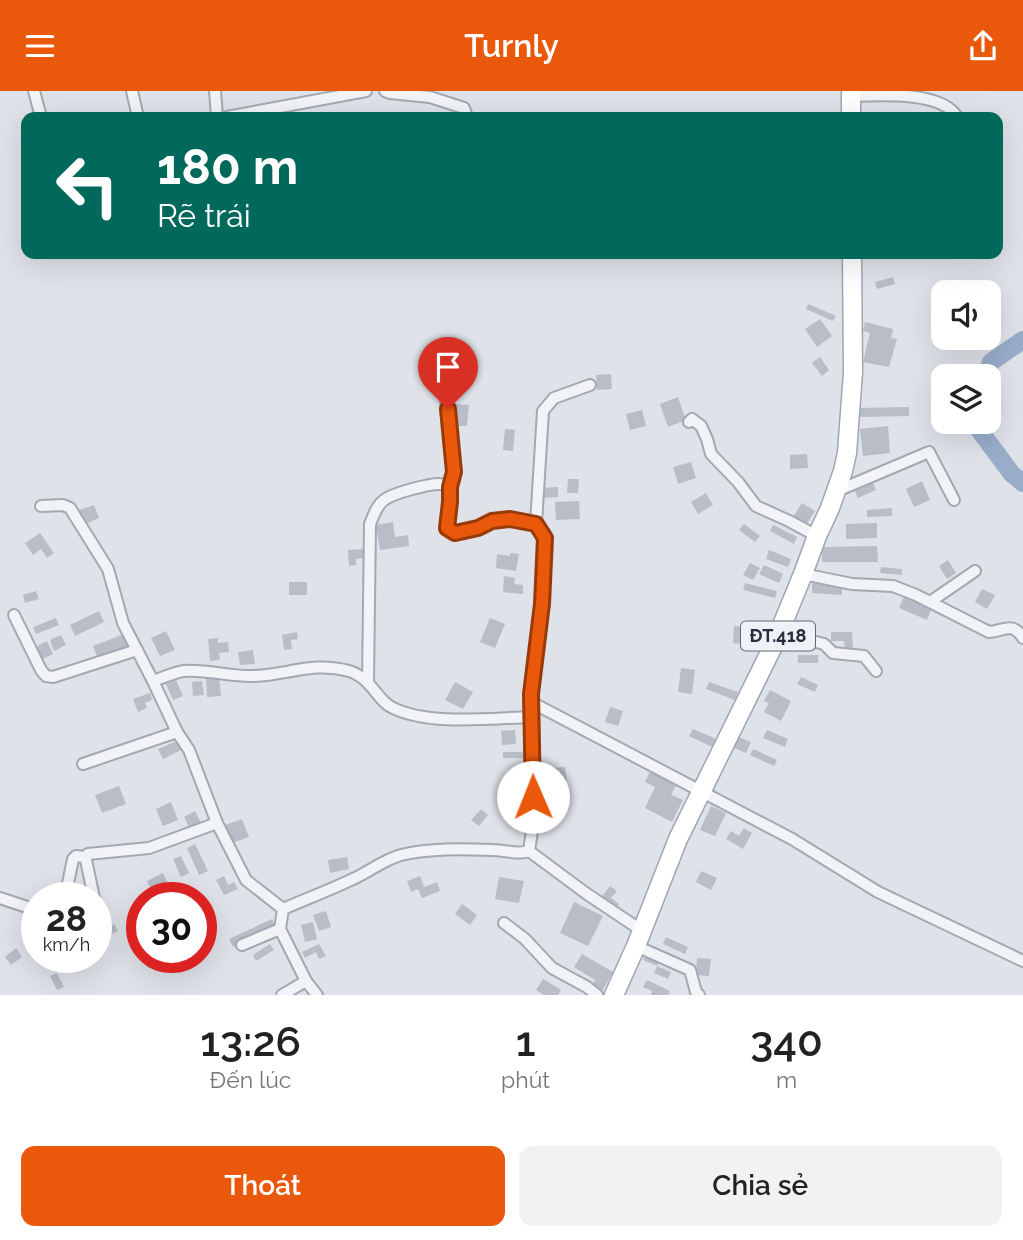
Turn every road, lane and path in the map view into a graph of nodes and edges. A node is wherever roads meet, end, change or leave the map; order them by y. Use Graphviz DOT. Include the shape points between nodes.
graph roads {
  1 [pos="34,91"];
  2 [pos="132,91"];
  3 [pos="215,91"];
  4 [pos="366,91"];
  5 [pos="385,91"];
  6 [pos="851,94"];
  7 [pos="40,112"];
  8 [pos="137,112"];
  9 [pos="217,112"];
  10 [pos="254,112"];
  11 [pos="465,112"];
  12 [pos="851,112"];
  13 [pos="954,112"];
  14 [pos="852,259"];
  15 [pos="590,384"];
  16 [pos="445,390"];
  17 [pos="689,422"];
  18 [pos="450,487"];
  19 [pos="837,491"];
  20 [pos="954,501"];
  21 [pos="41,506"];
  22 [pos="536,524"];
  23 [pos="817,536"];
  24 [pos="975,571"];
  25 [pos="803,574"];
  26 [pos="930,602"];
  27 [pos="13,615"];
  28 [pos="1023,638"];
  29 [pos="776,640"];
  30 [pos="137,650"];
  31 [pos="876,671"];
  32 [pos="153,681"];
  33 [pos="368,683"];
  34 [pos="531,702"];
  35 [pos="531,717"];
  36 [pos="177,732"];
  37 [pos="83,764"];
  38 [pos="701,791"];
  39 [pos="217,823"];
  40 [pos="529,851"];
  41 [pos="85,857"];
  42 [pos="68,882"];
  43 [pos="90,882"];
  44 [pos="0,898"];
  45 [pos="21,905"];
  46 [pos="283,909"];
  47 [pos="504,923"];
  48 [pos="280,929"];
  49 [pos="638,938"];
  50 [pos="242,945"];
  51 [pos="1023,961"];
  52 [pos="306,981"];
  53 [pos="282,995"];
  54 [pos="317,995"];
  55 [pos="597,995"];
  56 [pos="614,995"];
  57 [pos="699,995"];
  1 -- 7 [label="street"];
  2 -- 8 [label="street"];
  3 -- 9 [label="street"];
  4 -- 10 [label="street"];
  5 -- 11 [label="street" via="430,97"];
  6 -- 12 [label="main road"];
  6 -- 13 [label="street" via="919,95 944,103"];
  14 -- 19 [label="main road, ĐT.418" via="851,403 847,453"];
  15 -- 22 [label="street" via="554,398 543,411"];
  16 -- 18 [label="street" via="454,472"];
  17 -- 23 [label="street" via="692,419 701,426 711,454 756,506"];
  18 -- 22 [label="street" via="447,528 455,533 510,519"];
  18 -- 33 [label="street" via="436,484 396,494 376,508 370,524"];
  19 -- 20 [label="street" via="929,452"];
  19 -- 23 [label="main road, ĐT.418"];
  21 -- 30 [label="street" via="70,507 108,569 123,623"];
  22 -- 34 [label="street" via="545,538"];
  23 -- 25 [label="main road, ĐT.418"];
  24 -- 26 [label="street"];
  25 -- 26 [label="street" via="893,586"];
  25 -- 29 [label="main road, ĐT.418"];
  26 -- 28 [label="street" via="989,632 1013,628"];
  27 -- 30 [label="street" via="46,676"];
  29 -- 31 [label="street" via="816,642 833,653 864,656"];
  29 -- 38 [label="main road, ĐT.418"];
  30 -- 32 [label="street"];
  32 -- 33 [label="street" via="183,671 254,676 318,666 347,670"];
  32 -- 36 [label="street"];
  33 -- 35 [label="street" via="391,708 418,716 456,720"];
  34 -- 35 [label="street"];
  34 -- 38 [label="street"];
  35 -- 40 [label="street" via="533,824"];
  36 -- 37 [label="street"];
  36 -- 39 [label="street"];
  38 -- 49 [label="main road, ĐT.418"];
  38 -- 51 [label="street" via="878,892"];
  39 -- 41 [label="street" via="149,848"];
  39 -- 46 [label="street" via="246,880"];
  40 -- 46 [label="street" via="465,849 401,855"];
  40 -- 49 [label="street"];
  41 -- 42 [label="street" via="73,859"];
  41 -- 43 [label="street"];
  44 -- 45 [label="street"];
  46 -- 48 [label="street"];
  47 -- 55 [label="street" via="552,968"];
  48 -- 50 [label="street"];
  48 -- 52 [label="street"];
  49 -- 56 [label="main road, ĐT.418"];
  49 -- 57 [label="street" via="690,970"];
  52 -- 53 [label="street"];
  52 -- 54 [label="street"];
}
